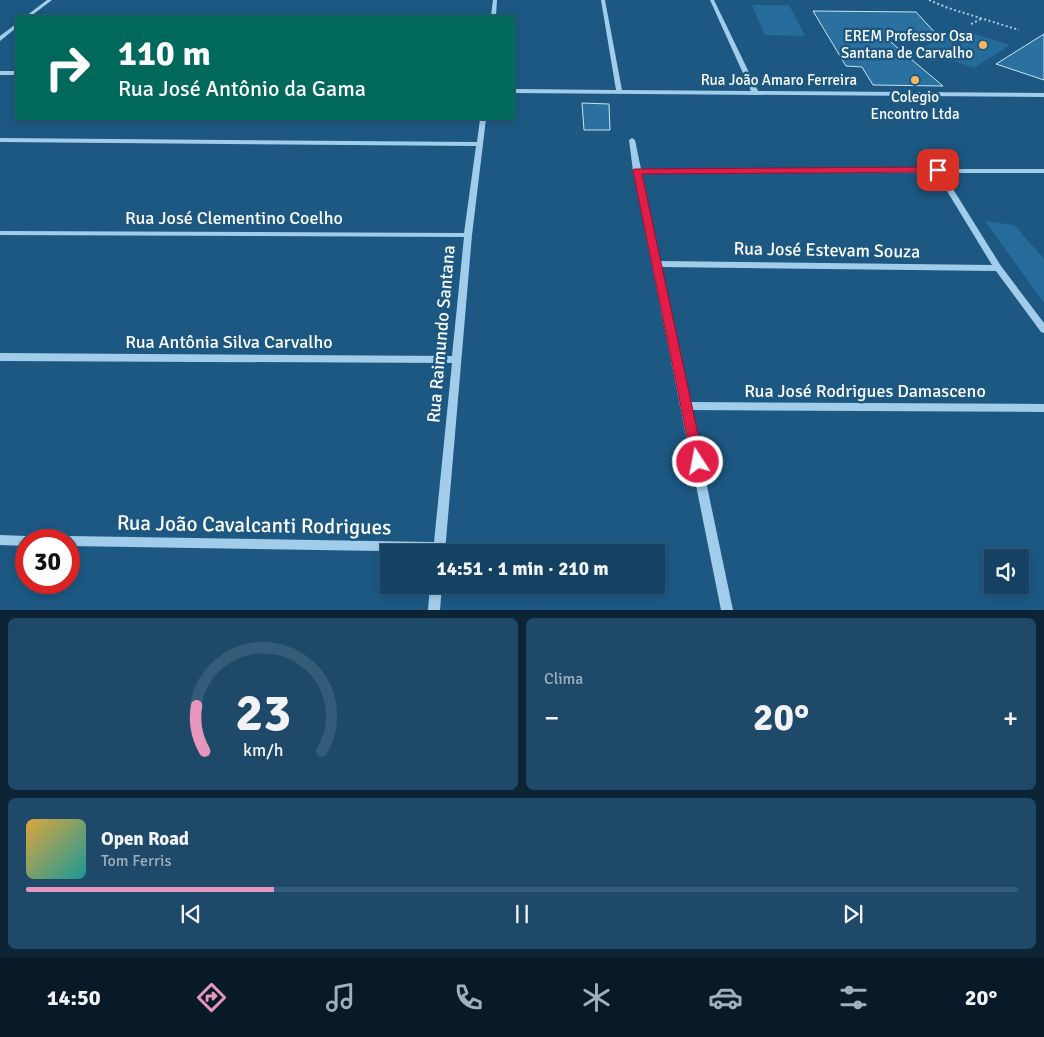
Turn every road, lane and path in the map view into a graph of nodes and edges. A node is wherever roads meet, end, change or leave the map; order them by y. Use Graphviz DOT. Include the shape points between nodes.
graph roads {
  1 [pos="50,0"];
  2 [pos="495,0"];
  3 [pos="603,0"];
  4 [pos="712,0"];
  5 [pos="929,0"];
  6 [pos="29,15"];
  7 [pos="494,15"];
  8 [pos="981,19"];
  9 [pos="971,24"];
  10 [pos="15,27"];
  11 [pos="1019,30"];
  12 [pos="0,39"];
  13 [pos="0,73"];
  14 [pos="15,73"];
  15 [pos="515,91"];
  16 [pos="619,91"];
  17 [pos="755,92"];
  18 [pos="1044,95"];
  19 [pos="483,120"];
  20 [pos="0,140"];
  21 [pos="632,140"];
  22 [pos="480,144"];
  23 [pos="938,170"];
  24 [pos="637,171"];
  25 [pos="1044,171"];
  26 [pos="0,233"];
  27 [pos="468,235"];
  28 [pos="656,264"];
  29 [pos="998,268"];
  30 [pos="1044,330"];
  31 [pos="0,357"];
  32 [pos="457,360"];
  33 [pos="686,406"];
  34 [pos="1044,408"];
  35 [pos="0,540"];
  36 [pos="15,541"];
  37 [pos="80,542"];
  38 [pos="440,544"];
  39 [pos="380,549"];
  40 [pos="435,594"];
  41 [pos="434,610"];
  42 [pos="727,610"];
  1 -- 6 [label="street"];
  2 -- 7 [label="street"];
  3 -- 16 [label="street"];
  4 -- 17 [label="street"];
  5 -- 8 [label="path"];
  8 -- 9 [label="path"];
  8 -- 11 [label="path"];
  10 -- 12 [label="street"];
  13 -- 14 [label="street"];
  15 -- 16 [label="street, Rua João Amaro Ferreira"];
  16 -- 17 [label="street, Rua João Amaro Ferreira"];
  17 -- 18 [label="street, Rua João Amaro Ferreira"];
  19 -- 22 [label="street, Rua Raimundo Santana"];
  20 -- 22 [label="street"];
  21 -- 24 [label="street"];
  22 -- 27 [label="street, Rua Raimundo Santana"];
  23 -- 24 [label="street"];
  23 -- 25 [label="street"];
  23 -- 29 [label="street"];
  24 -- 28 [label="street"];
  26 -- 27 [label="street, Rua José Clementino Coelho"];
  27 -- 32 [label="street, Rua Raimundo Santana"];
  28 -- 29 [label="street, Rua José Estevam Souza"];
  28 -- 33 [label="street"];
  29 -- 30 [label="street"];
  31 -- 32 [label="street, Rua Antônia Silva Carvalho"];
  32 -- 38 [label="street, Rua Raimundo Santana"];
  33 -- 34 [label="street, Rua José Rodrigues Damasceno"];
  33 -- 42 [label="street"];
  35 -- 36 [label="street"];
  37 -- 39 [label="street, Rua João Cavalcanti Rodrigues"];
  40 -- 41 [label="street"];
}
